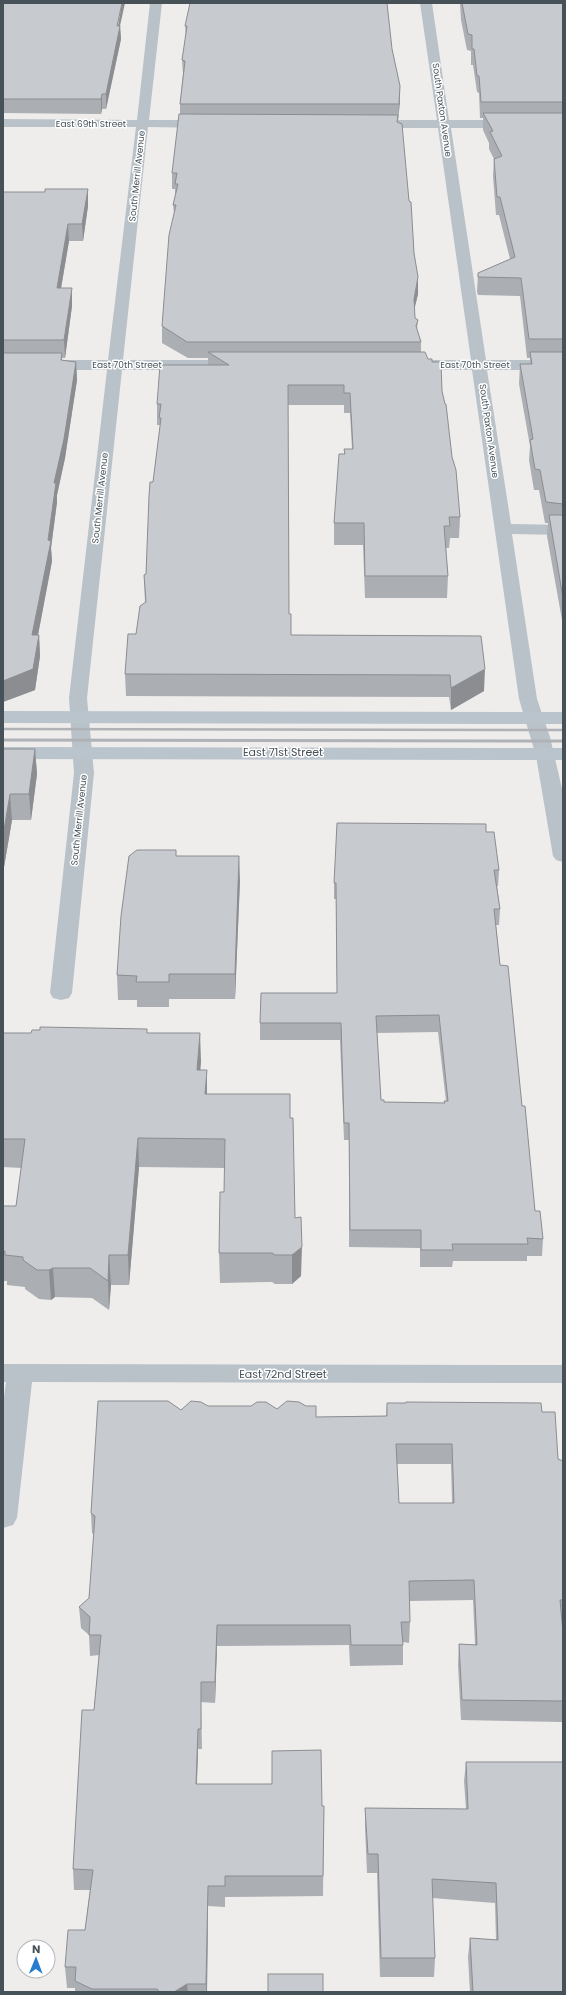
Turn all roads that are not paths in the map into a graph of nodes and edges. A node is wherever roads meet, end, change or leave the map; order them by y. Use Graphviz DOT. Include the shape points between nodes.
graph roads {
  1 [pos="156,3"];
  2 [pos="426,3"];
  3 [pos="3,124"];
  4 [pos="143,124"];
  5 [pos="224,124"];
  6 [pos="362,124"];
  7 [pos="444,124"];
  8 [pos="563,124"];
  9 [pos="3,364"];
  10 [pos="115,365"];
  11 [pos="250,365"];
  12 [pos="401,365"];
  13 [pos="479,365"];
  14 [pos="563,365"];
  15 [pos="504,529"];
  16 [pos="563,530"];
  17 [pos="80,717"];
  18 [pos="3,718"];
  19 [pos="536,718"];
  20 [pos="563,718"];
  21 [pos="3,753"];
  22 [pos="82,753"];
  23 [pos="554,754"];
  24 [pos="563,856"];
  25 [pos="61,993"];
  26 [pos="11,1373"];
  27 [pos="563,1374"];
  28 [pos="3,1518"];
  1 -- 4 [label="street, South Merrill Avenue"];
  2 -- 7 [label="street, South Paxton Avenue"];
  3 -- 4 [label="street, East 69th Street"];
  4 -- 5 [label="street, East 69th Street"];
  4 -- 10 [label="street, South Merrill Avenue"];
  6 -- 7 [label="street"];
  7 -- 8 [label="street"];
  7 -- 13 [label="street, South Paxton Avenue"];
  9 -- 10 [label="street, East 70th Street"];
  10 -- 11 [label="street, East 70th Street"];
  10 -- 17 [label="street, South Merrill Avenue" via="78,698"];
  12 -- 13 [label="street, East 70th Street"];
  13 -- 14 [label="street, East 70th Street"];
  13 -- 15 [label="street, South Paxton Avenue"];
  15 -- 16 [label="street"];
  15 -- 19 [label="street, South Paxton Avenue" via="528,699"];
  17 -- 18 [label="main road"];
  17 -- 19 [label="main road"];
  17 -- 22 [label="street, South Merrill Avenue"];
  19 -- 20 [label="main road"];
  19 -- 23 [label="street, South Paxton Avenue"];
  21 -- 22 [label="main road, East 71st Street"];
  22 -- 23 [label="main road, East 71st Street"];
  22 -- 25 [label="street, South Merrill Avenue" via="84,773"];
  23 -- 24 [label="street, South Paxton Avenue" via="551,774"];
  26 -- 27 [label="street, East 72nd Street"];
  26 -- 28 [label="street"];
}
